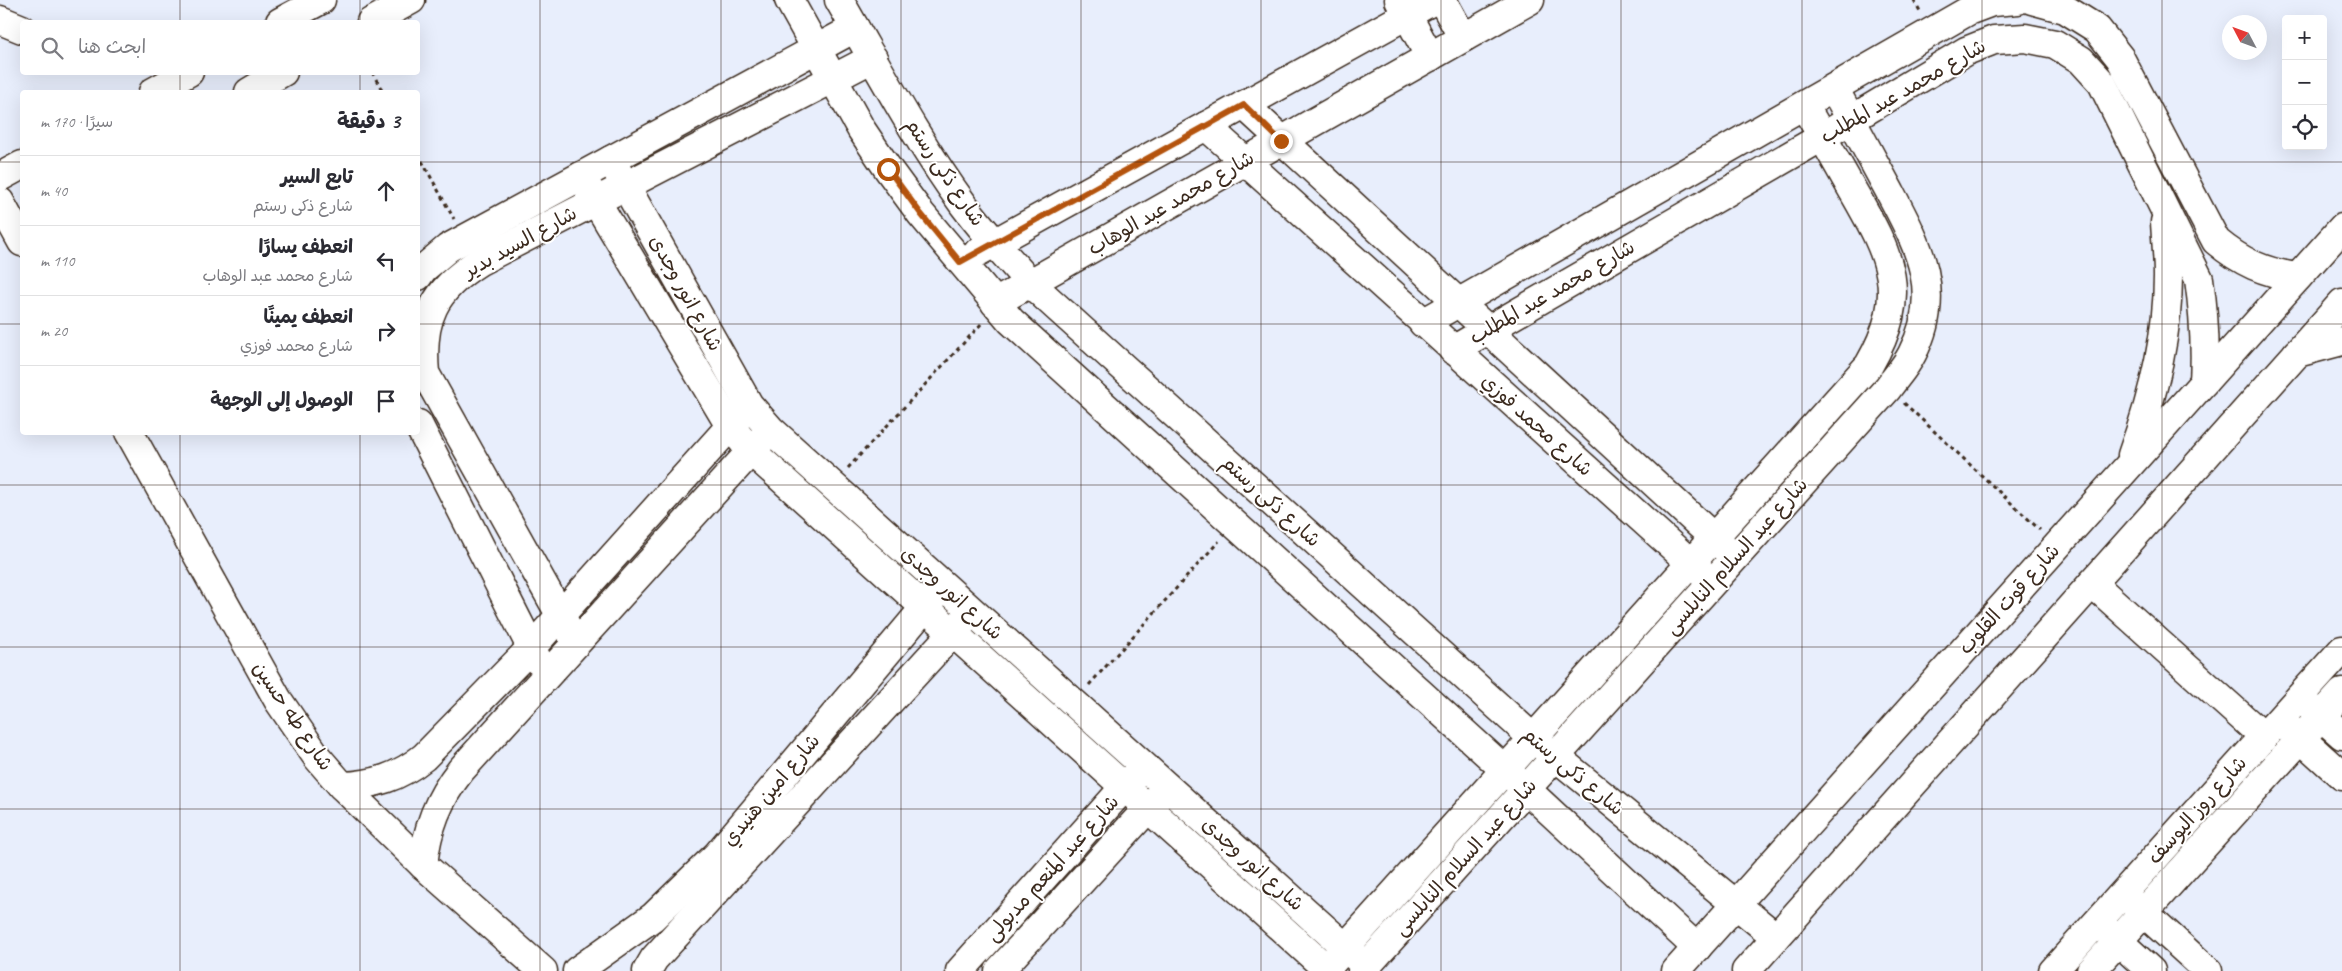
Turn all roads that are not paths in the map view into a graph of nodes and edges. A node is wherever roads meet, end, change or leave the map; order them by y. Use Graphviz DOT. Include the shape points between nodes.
graph roads {
  1 [pos="321,0"];
  2 [pos="411,0"];
  3 [pos="789,0"];
  4 [pos="839,0"];
  5 [pos="1434,0"];
  6 [pos="1442,0"];
  7 [pos="1530,0"];
  8 [pos="2018,0"];
  9 [pos="2032,0"];
  10 [pos="1403,8"];
  11 [pos="0,20"];
  12 [pos="284,20"];
  13 [pos="375,20"];
  14 [pos="20,28"];
  15 [pos="855,28"];
  16 [pos="1463,38"];
  17 [pos="816,49"];
  18 [pos="1430,56"];
  19 [pos="873,58"];
  20 [pos="184,75"];
  21 [pos="278,75"];
  22 [pos="833,78"];
  23 [pos="1834,88"];
  24 [pos="157,90"];
  25 [pos="252,90"];
  26 [pos="1244,105"];
  27 [pos="1804,105"];
  28 [pos="1851,120"];
  29 [pos="1206,126"];
  30 [pos="1822,137"];
  31 [pos="1281,141"];
  32 [pos="611,160"];
  33 [pos="1243,162"];
  34 [pos="20,166"];
  35 [pos="581,176"];
  36 [pos="0,177"];
  37 [pos="626,186"];
  38 [pos="596,201"];
  39 [pos="2164,211"];
  40 [pos="2342,228"];
  41 [pos="994,243"];
  42 [pos="960,262"];
  43 [pos="420,273"];
  44 [pos="2298,277"];
  45 [pos="1030,283"];
  46 [pos="1458,303"];
  47 [pos="2342,303"];
  48 [pos="996,304"];
  49 [pos="1423,323"];
  50 [pos="1487,330"];
  51 [pos="2342,340"];
  52 [pos="1453,350"];
  53 [pos="2297,353"];
  54 [pos="2204,382"];
  55 [pos="749,405"];
  56 [pos="730,426"];
  57 [pos="420,428"];
  58 [pos="771,430"];
  59 [pos="131,435"];
  60 [pos="149,435"];
  61 [pos="752,451"];
  62 [pos="2128,466"];
  63 [pos="150,471"];
  64 [pos="1714,538"];
  65 [pos="1735,557"];
  66 [pos="1691,563"];
  67 [pos="1712,583"];
  68 [pos="2092,583"];
  69 [pos="944,586"];
  70 [pos="925,607"];
  71 [pos="972,611"];
  72 [pos="561,614"];
  73 [pos="953,632"];
  74 [pos="576,644"];
  75 [pos="532,647"];
  76 [pos="2342,650"];
  77 [pos="545,677"];
  78 [pos="2342,693"];
  79 [pos="2300,697"];
  80 [pos="2321,716"];
  81 [pos="2272,728"];
  82 [pos="2342,735"];
  83 [pos="1534,739"];
  84 [pos="2301,739"];
  85 [pos="1555,756"];
  86 [pos="1143,765"];
  87 [pos="1505,770"];
  88 [pos="2342,776"];
  89 [pos="342,786"];
  90 [pos="1124,786"];
  91 [pos="1168,787"];
  92 [pos="1526,789"];
  93 [pos="1148,808"];
  94 [pos="423,865"];
  95 [pos="2123,894"];
  96 [pos="1736,905"];
  97 [pos="2144,913"];
  98 [pos="2097,922"];
  99 [pos="1776,937"];
  100 [pos="2118,941"];
  101 [pos="1346,947"];
  102 [pos="1697,948"];
  103 [pos="970,968"];
  104 [pos="1364,968"];
  105 [pos="1327,970"];
  106 [pos="543,971"];
  107 [pos="577,971"];
  108 [pos="647,971"];
  109 [pos="999,971"];
  110 [pos="1676,971"];
  111 [pos="1746,971"];
  112 [pos="2053,971"];
  113 [pos="2091,971"];
  114 [pos="2151,971"];
  115 [pos="2208,971"];
  1 -- 12 [label="street"];
  2 -- 13 [label="street"];
  3 -- 17 [label="street, شارع ذكى رستم"];
  4 -- 15 [label="street, شارع ذكى رستم"];
  5 -- 10 [label="street"];
  6 -- 16 [label="street"];
  7 -- 16 [label="street, شارع محمد عبد الوهاب"];
  8 -- 23 [label="street, شارع محمد عبد المطلب" via="1992,2 1968,11"];
  9 -- 44 [label="street" via="2066,9 2097,29 2120,58 2216,241 2233,256 2253,266 2275,274"];
  10 -- 18 [label="street"];
  10 -- 26 [label="street"];
  11 -- 14 [label="street"];
  15 -- 17 [label="street, شارع السيد بدير"];
  15 -- 19 [label="street, شارع ذكى رستم"];
  16 -- 18 [label="street, شارع محمد عبد الوهاب"];
  17 -- 22 [label="street, شارع ذكى رستم"];
  17 -- 32 [label="street, شارع السيد بدير"];
  18 -- 31 [label="street, شارع محمد عبد الوهاب"];
  19 -- 22 [label="street, شارع السيد بدير"];
  19 -- 41 [label="street, شارع ذكى رستم" via="939,168"];
  20 -- 24 [label="street"];
  21 -- 25 [label="street"];
  22 -- 37 [label="street, شارع السيد بدير"];
  22 -- 42 [label="street, شارع ذكى رستم" via="888,169"];
  23 -- 27 [label="street, شارع محمد عبد المطلب"];
  23 -- 28 [label="street, شارع عبد السلام النابلسى"];
  26 -- 29 [label="street"];
  26 -- 31 [label="street, شارع محمد فوزي"];
  27 -- 30 [label="street, شارع عبد السلام النابلسى"];
  27 -- 46 [label="street, شارع محمد عبد المطلب"];
  28 -- 30 [label="street, شارع محمد عبد المطلب"];
  28 -- 39 [label="street, شارع محمد عبد المطلب" via="1966,51 1994,40 2025,38 2055,44 2081,60 2102,83"];
  28 -- 65 [label="street, شارع عبد السلام النابلسى" via="1916,240 1925,268 1927,298 1923,327 1912,355 1888,388"];
  29 -- 33 [label="street, شارع محمد فوزي"];
  29 -- 41 [label="street"];
  30 -- 50 [label="street, شارع محمد عبد المطلب"];
  30 -- 64 [label="street, شارع عبد السلام النابلسى" via="1880,238 1889,263 1892,281 1890,316 1883,342 1869,365"];
  31 -- 33 [label="street, شارع محمد عبد الوهاب"];
  31 -- 46 [label="street, شارع محمد فوزي"];
  32 -- 35 [label="street, شارع السيد بدير"];
  32 -- 37 [label="street, شارع انور وجدى"];
  33 -- 45 [label="street, شارع محمد عبد الوهاب"];
  33 -- 49 [label="street, شارع محمد فوزي"];
  34 -- 36 [label="street"];
  35 -- 38 [label="street, شارع انور وجدى"];
  35 -- 43 [label="street, شارع السيد بدير" via="448,248"];
  37 -- 38 [label="street, شارع السيد بدير"];
  37 -- 55 [label="street, شارع انور وجدى"];
  38 -- 56 [label="street, شارع انور وجدى"];
  38 -- 72 [label="street, شارع السيد بدير" via="458,275 440,296 428,320 423,346 425,373"];
  39 -- 54 [label="street, شارع محمد عبد المطلب" via="2199,279 2206,339"];
  39 -- 62 [label="street" via="2168,276 2164,341 2150,405"];
  40 -- 44 [label="street, شارع قوت القلوب"];
  41 -- 42 [label="street"];
  41 -- 45 [label="street, شارع ذكى رستم"];
  42 -- 48 [label="street, شارع ذكى رستم"];
  44 -- 54 [label="street, شارع قوت القلوب"];
  45 -- 48 [label="street, شارع محمد عبد الوهاب"];
  45 -- 83 [label="street, شارع ذكى رستم"];
  46 -- 49 [label="street, شارع محمد عبد المطلب"];
  46 -- 50 [label="street, شارع محمد فوزي"];
  47 -- 53 [label="street"];
  48 -- 87 [label="street, شارع ذكى رستم"];
  49 -- 52 [label="street, شارع محمد فوزي"];
  50 -- 52 [label="street, شارع محمد عبد المطلب"];
  50 -- 64 [label="street, شارع محمد فوزي"];
  51 -- 53 [label="street"];
  52 -- 66 [label="street, شارع محمد فوزي"];
  53 -- 68 [label="street"];
  54 -- 62 [label="street, شارع قوت القلوب"];
  55 -- 56 [label="street"];
  55 -- 58 [label="street, شارع انور وجدى"];
  56 -- 61 [label="street, شارع انور وجدى"];
  56 -- 72 [label="street"];
  57 -- 75 [label="street"];
  58 -- 61 [label="street"];
  58 -- 69 [label="street, شارع انور وجدى"];
  59 -- 63 [label="street, شارع طه حسين"];
  60 -- 63 [label="street"];
  61 -- 70 [label="street, شارع انور وجدى"];
  61 -- 74 [label="street"];
  62 -- 96 [label="street, شارع قوت القلوب"];
  63 -- 89 [label="street, شارع طه حسين" via="278,700 317,757"];
  64 -- 65 [label="street, شارع محمد فوزي"];
  64 -- 66 [label="street, شارع عبد السلام النابلسى"];
  65 -- 67 [label="street, شارع عبد السلام النابلسى"];
  66 -- 67 [label="street, شارع محمد فوزي"];
  66 -- 83 [label="street, شارع عبد السلام النابلسى"];
  67 -- 85 [label="street, شارع عبد السلام النابلسى"];
  68 -- 81 [label="street"];
  68 -- 99 [label="street"];
  69 -- 70 [label="street, شارع امين هنيدي"];
  69 -- 71 [label="street, شارع انور وجدى"];
  70 -- 73 [label="street, شارع انور وجدى"];
  70 -- 107 [label="street, شارع امين هنيدي" via="717,855 653,917"];
  71 -- 73 [label="street, شارع امين هنيدي"];
  71 -- 86 [label="street, شارع انور وجدى"];
  72 -- 74 [label="street, شارع السيد بدير"];
  72 -- 75 [label="street"];
  73 -- 90 [label="street, شارع انور وجدى"];
  73 -- 108 [label="street, شارع امين هنيدي" via="654,959"];
  74 -- 77 [label="street"];
  75 -- 77 [label="street"];
  75 -- 89 [label="street" via="410,768 377,782"];
  76 -- 79 [label="street, شارع روز اليوسف"];
  77 -- 94 [label="street" via="450,784 428,831"];
  78 -- 80 [label="street, شارع روز اليوسف"];
  79 -- 80 [label="street"];
  79 -- 81 [label="street, شارع روز اليوسف"];
  80 -- 82 [label="street"];
  80 -- 84 [label="street, شارع روز اليوسف"];
  81 -- 84 [label="street"];
  81 -- 95 [label="street, شارع روز اليوسف"];
  83 -- 85 [label="street, شارع ذكى رستم"];
  83 -- 87 [label="street, شارع عبد السلام النابلسى"];
  84 -- 88 [label="street"];
  84 -- 97 [label="street, شارع روز اليوسف"];
  85 -- 92 [label="street, شارع عبد السلام النابلسى"];
  85 -- 96 [label="street, شارع ذكى رستم"];
  86 -- 90 [label="street, شارع عبد المنعم مدبولى"];
  86 -- 91 [label="street, شارع انور وجدى"];
  87 -- 92 [label="street, شارع ذكى رستم"];
  87 -- 101 [label="street, شارع عبد السلام النابلسى"];
  89 -- 94 [label="street, شارع طه حسين"];
  90 -- 93 [label="street, شارع انور وجدى"];
  90 -- 103 [label="street, شارع عبد المنعم مدبولى"];
  91 -- 93 [label="street, شارع عبد المنعم مدبولى"];
  91 -- 101 [label="street, شارع انور وجدى"];
  92 -- 102 [label="street, شارع ذكى رستم"];
  92 -- 104 [label="street, شارع عبد السلام النابلسى"];
  93 -- 105 [label="street, شارع انور وجدى"];
  93 -- 109 [label="street, شارع عبد المنعم مدبولى"];
  94 -- 106 [label="street, شارع طه حسين"];
  95 -- 97 [label="street"];
  95 -- 98 [label="street, شارع روز اليوسف"];
  96 -- 99 [label="street, شارع ذكى رستم"];
  96 -- 102 [label="street, شارع قوت القلوب"];
  97 -- 100 [label="street, شارع روز اليوسف"];
  97 -- 115 [label="street"];
  98 -- 100 [label="street"];
  98 -- 112 [label="street, شارع روز اليوسف"];
  99 -- 111 [label="street"];
  100 -- 113 [label="street, شارع روز اليوسف"];
  100 -- 114 [label="street"];
  101 -- 104 [label="street, شارع انور وجدى"];
  101 -- 105 [label="street, شارع عبد السلام النابلسى"];
  102 -- 110 [label="street, شارع قوت القلوب"];
}
